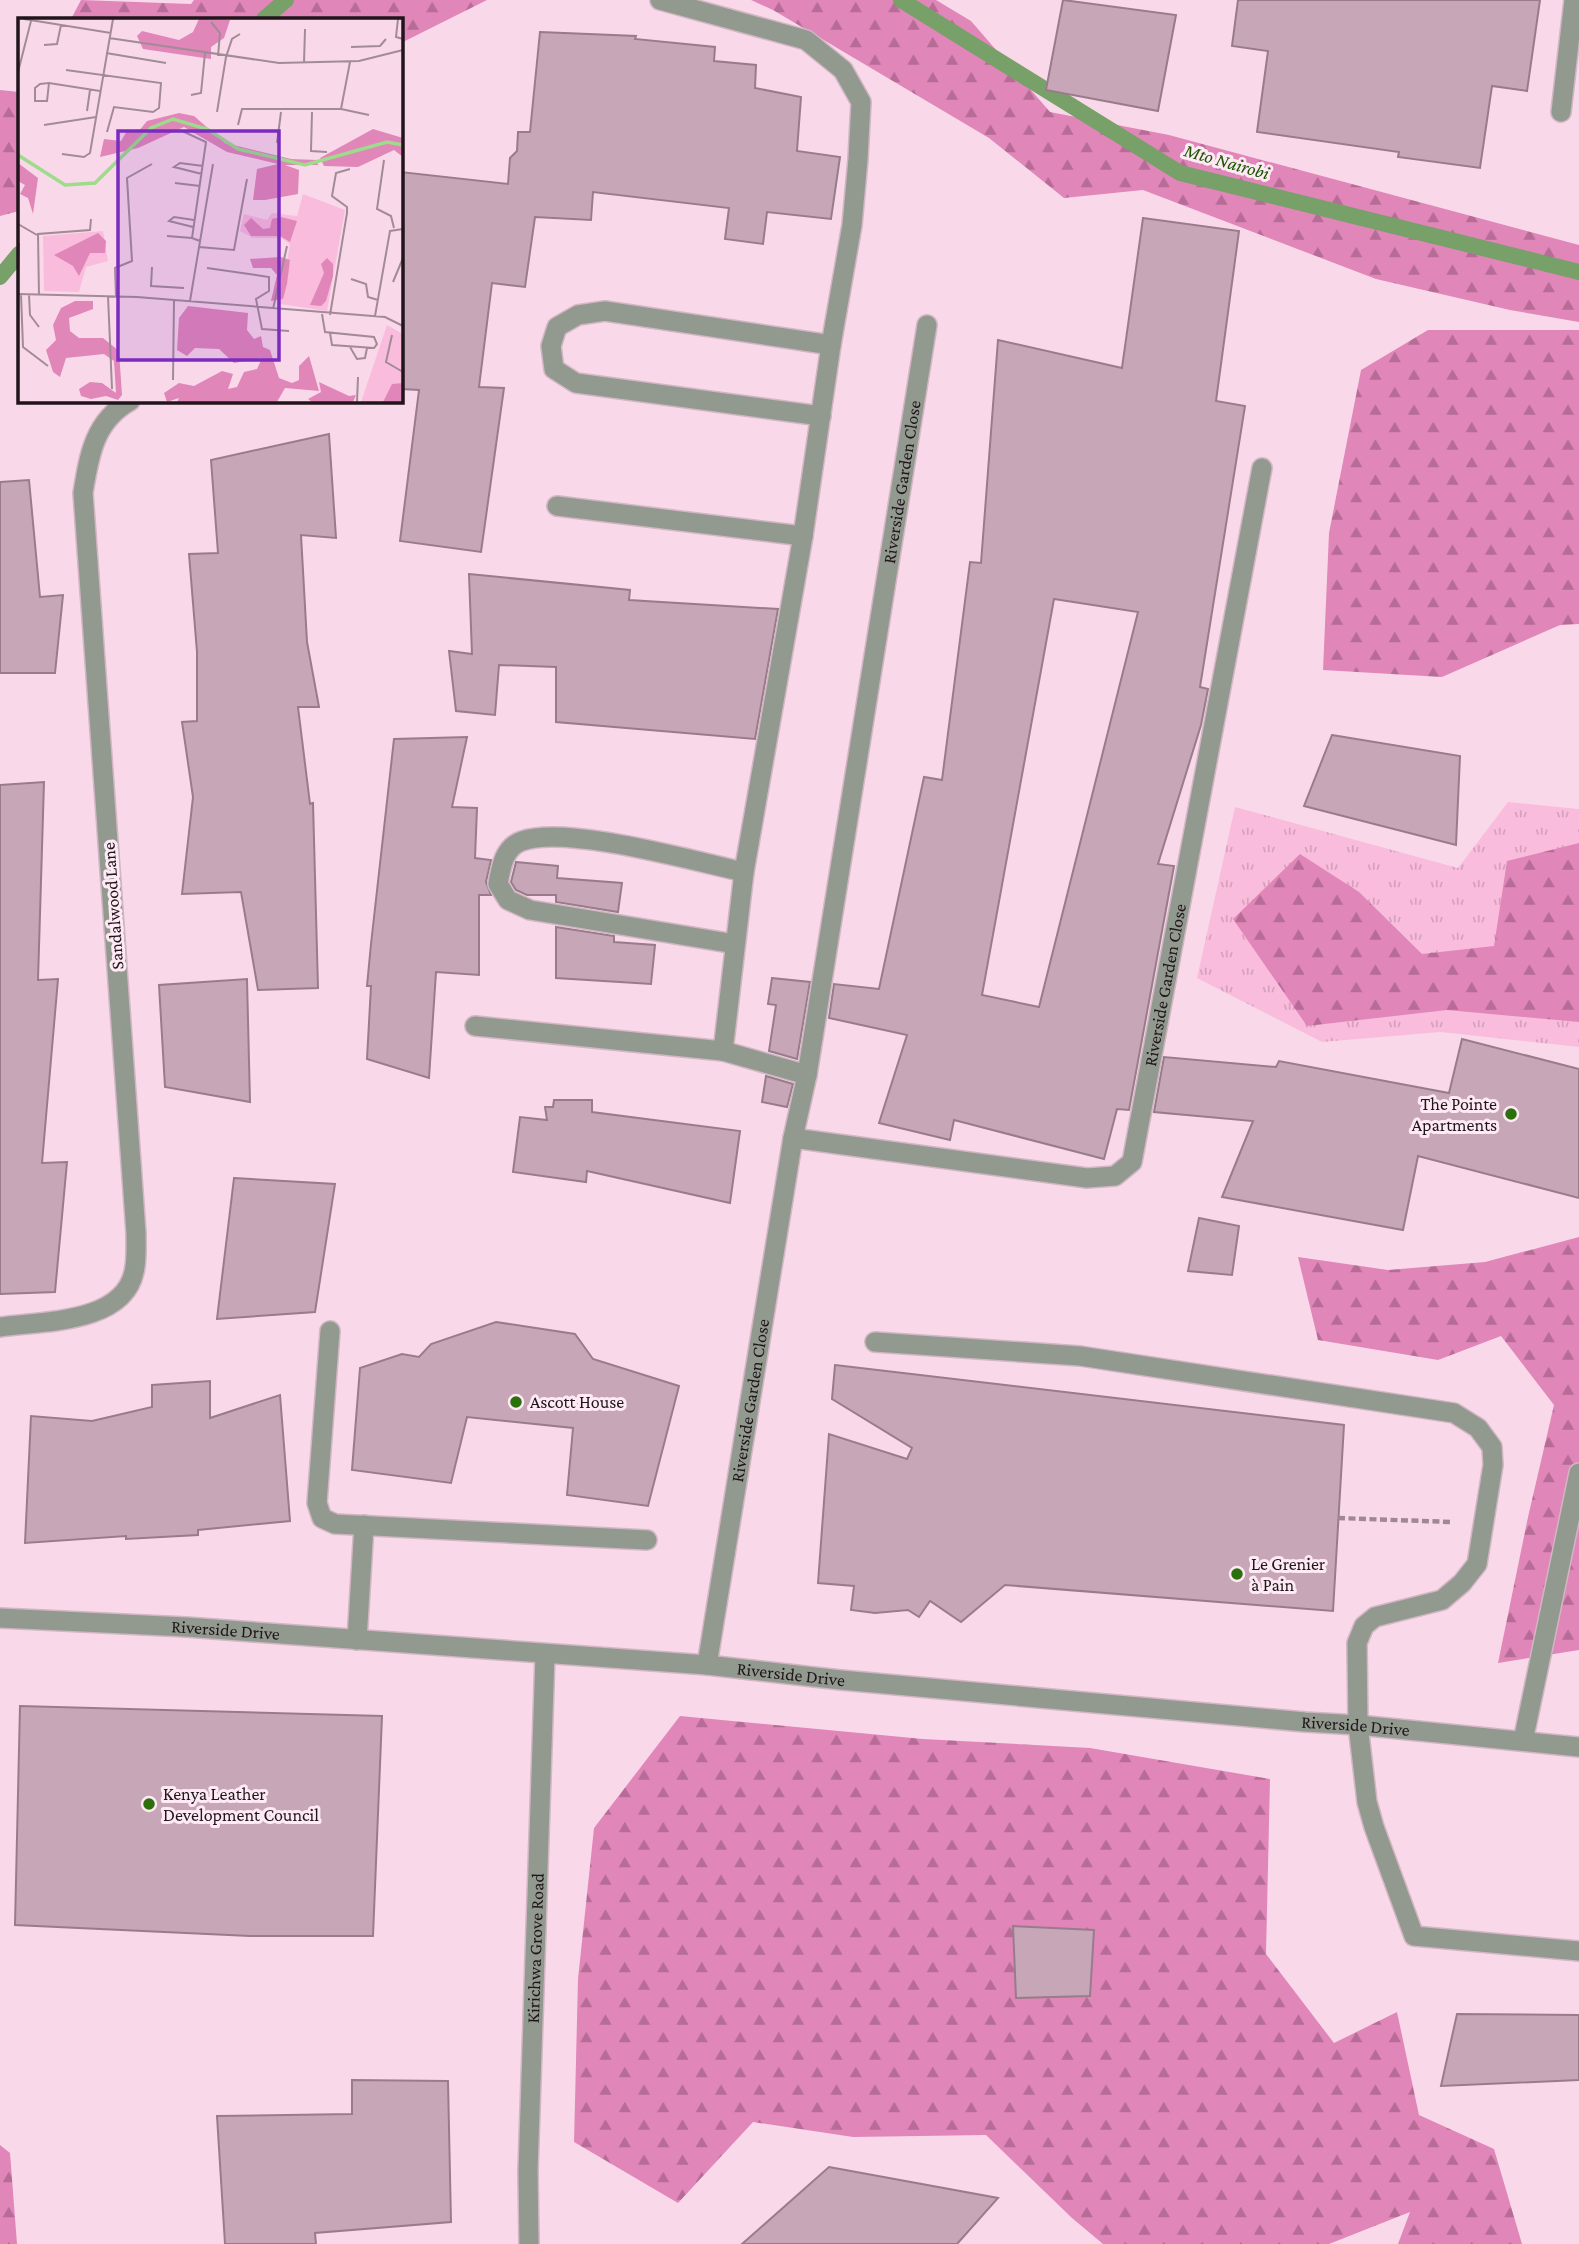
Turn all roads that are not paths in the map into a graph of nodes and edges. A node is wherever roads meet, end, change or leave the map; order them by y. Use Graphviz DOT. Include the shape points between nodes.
graph roads {
  1 [pos="660,0"];
  2 [pos="1574,0"];
  3 [pos="1561,112"];
  4 [pos="927,325"];
  5 [pos="831,345"];
  6 [pos="128,402"];
  7 [pos="821,416"];
  8 [pos="1262,468"];
  9 [pos="557,506"];
  10 [pos="803,536"];
  11 [pos="744,872"];
  12 [pos="735,944"];
  13 [pos="475,1026"];
  14 [pos="723,1051"];
  15 [pos="807,1075"];
  16 [pos="793,1138"];
  17 [pos="0,1327"];
  18 [pos="330,1331"];
  19 [pos="875,1342"];
  20 [pos="1579,1473"];
  21 [pos="364,1525"];
  22 [pos="646,1540"];
  23 [pos="0,1618"];
  24 [pos="357,1640"];
  25 [pos="545,1654"];
  26 [pos="707,1665"];
  27 [pos="1358,1725"];
  28 [pos="1523,1741"];
  29 [pos="1579,1747"];
  30 [pos="1579,1951"];
  31 [pos="529,2244"];
  1 -- 5 [label="street" via="806,40 843,70 861,102 852,225"];
  2 -- 3 [label="street"];
  4 -- 15 [label="street, Riverside Garden Close"];
  5 -- 7 [label="street"];
  5 -- 7 [label="street" via="605,311 578,315 557,327 551,346 554,369 576,383"];
  6 -- 17 [label="street, Sandalwood Lane" via="115,409 103,426 90,453 83,493 136,1233 134,1273 126,1292 88,1315"];
  7 -- 10 [label="street"];
  8 -- 16 [label="street, Riverside Garden Close" via="1132,1162 1115,1176 1087,1178"];
  9 -- 10 [label="street"];
  10 -- 11 [label="street"];
  11 -- 12 [label="street"];
  11 -- 12 [label="street" via="593,840 547,837 520,841 503,858 498,884 508,900 530,910"];
  12 -- 14 [label="street"];
  13 -- 14 [label="street"];
  14 -- 15 [label="street"];
  15 -- 16 [label="street, Riverside Garden Close"];
  16 -- 26 [label="street, Riverside Garden Close"];
  18 -- 21 [label="street" via="318,1508 322,1518 335,1524"];
  19 -- 27 [label="street" via="1080,1356 1454,1413 1478,1428 1492,1447 1493,1465 1477,1564 1442,1600 1376,1617 1364,1626 1357,1643"];
  20 -- 28 [label="street"];
  21 -- 22 [label="street"];
  21 -- 24 [label="street"];
  23 -- 24 [label="street, Riverside Drive"];
  24 -- 25 [label="street, Riverside Drive"];
  25 -- 26 [label="street, Riverside Drive"];
  25 -- 31 [label="street, Kirichwa Grove Road"];
  26 -- 27 [label="street, Riverside Drive"];
  27 -- 28 [label="street, Riverside Drive"];
  27 -- 30 [label="street" via="1367,1802 1414,1936"];
  28 -- 29 [label="street, Riverside Drive"];
}
